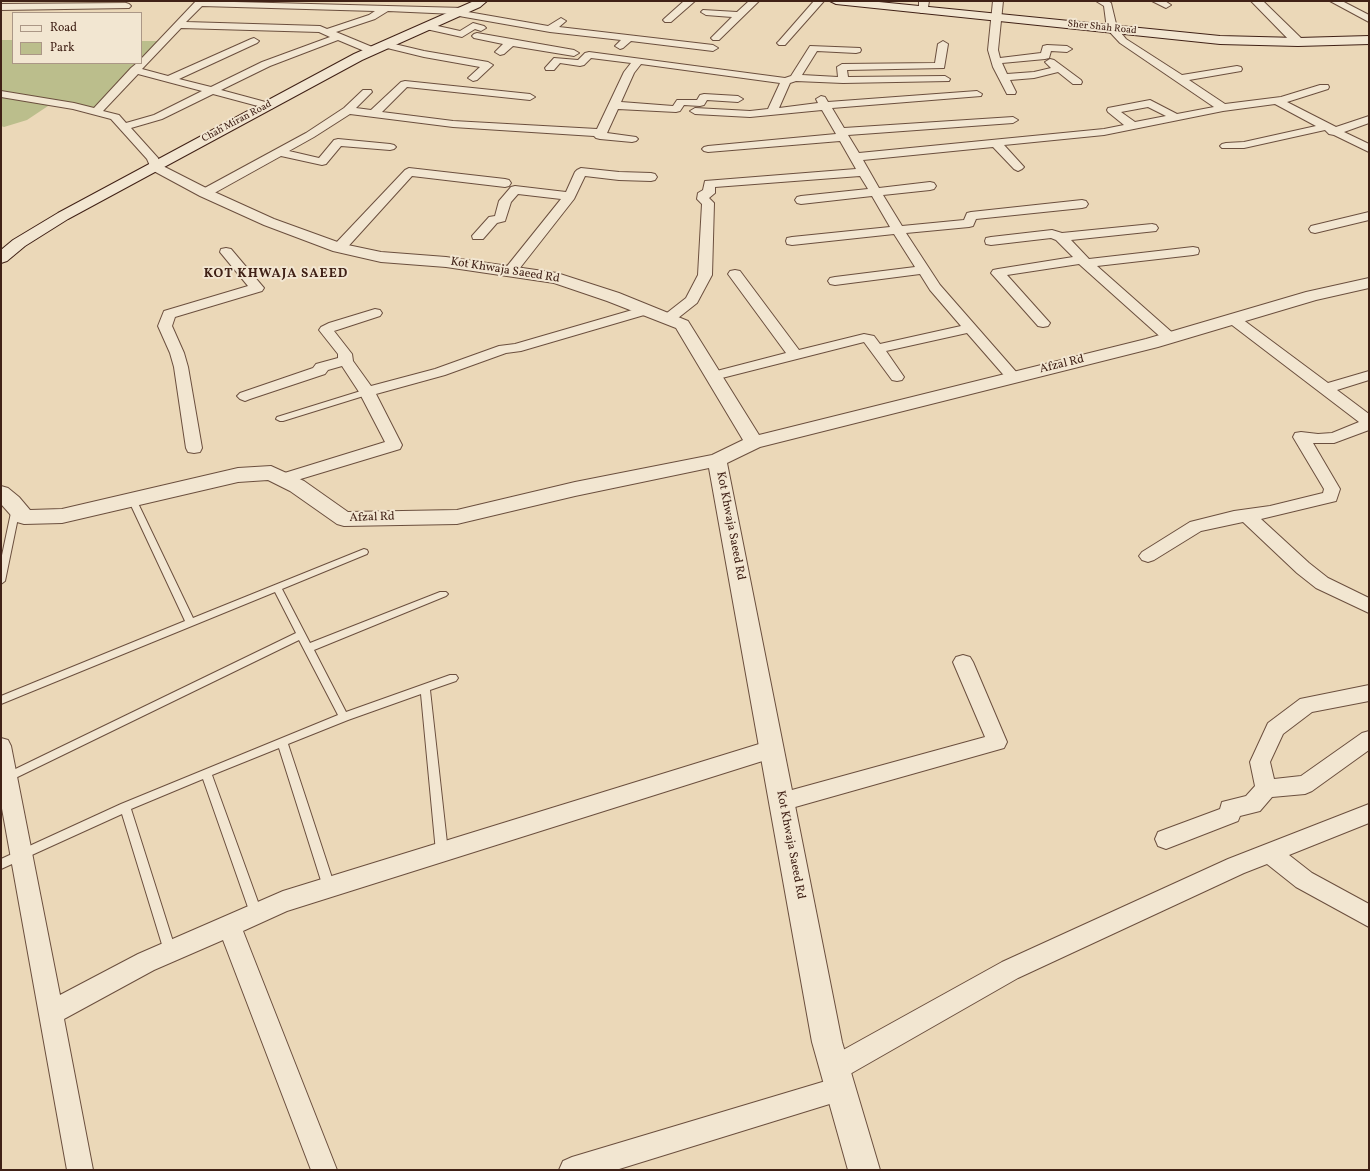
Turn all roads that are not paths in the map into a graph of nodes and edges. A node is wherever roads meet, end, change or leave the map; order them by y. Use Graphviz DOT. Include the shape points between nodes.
graph roads {
  1 [pos="7,1"];
  2 [pos="481,1"];
  3 [pos="690,1"];
  4 [pos="754,1"];
  5 [pos="819,1"];
  6 [pos="836,1"];
  7 [pos="998,1"];
  8 [pos="1101,1"];
  9 [pos="1157,1"];
  10 [pos="1257,1"];
  11 [pos="1335,1"];
  12 [pos="200,2"];
  13 [pos="1166,5"];
  14 [pos="126,6"];
  15 [pos="924,6"];
  16 [pos="1,7"];
  17 [pos="386,8"];
  18 [pos="56,10"];
  19 [pos="461,12"];
  20 [pos="706,12"];
  21 [pos="740,15"];
  22 [pos="997,18"];
  23 [pos="1369,19"];
  24 [pos="668,20"];
  25 [pos="561,21"];
  26 [pos="178,25"];
  27 [pos="429,27"];
  28 [pos="540,27"];
  29 [pos="550,29"];
  30 [pos="1112,29"];
  31 [pos="327,32"];
  32 [pos="507,32"];
  33 [pos="338,37"];
  34 [pos="629,38"];
  35 [pos="716,38"];
  36 [pos="254,40"];
  37 [pos="1369,40"];
  38 [pos="1298,42"];
  39 [pos="511,43"];
  40 [pos="782,43"];
  41 [pos="943,44"];
  42 [pos="386,45"];
  43 [pos="620,46"];
  44 [pos="713,48"];
  45 [pos="1067,49"];
  46 [pos="856,50"];
  47 [pos="373,51"];
  48 [pos="500,52"];
  49 [pos="588,55"];
  50 [pos="1045,56"];
  51 [pos="638,61"];
  52 [pos="996,61"];
  53 [pos="142,63"];
  54 [pos="141,64"];
  55 [pos="550,68"];
  56 [pos="1059,69"];
  57 [pos="1237,69"];
  58 [pos="135,70"];
  59 [pos="474,78"];
  60 [pos="1003,78"];
  61 [pos="1180,78"];
  62 [pos="169,79"];
  63 [pos="945,79"];
  64 [pos="790,80"];
  65 [pos="843,80"];
  66 [pos="1077,82"];
  67 [pos="1324,87"];
  68 [pos="213,91"];
  69 [pos="367,92"];
  70 [pos="1011,92"];
  71 [pos="1,94"];
  72 [pos="977,94"];
  73 [pos="530,97"];
  74 [pos="738,98"];
  75 [pos="1275,100"];
  76 [pos="823,103"];
  77 [pos="613,105"];
  78 [pos="268,106"];
  79 [pos="1222,108"];
  80 [pos="348,110"];
  81 [pos="695,111"];
  82 [pos="772,111"];
  83 [pos="96,112"];
  84 [pos="372,114"];
  85 [pos="1175,117"];
  86 [pos="1369,119"];
  87 [pos="1013,120"];
  88 [pos="1133,126"];
  89 [pos="124,127"];
  90 [pos="1329,130"];
  91 [pos="601,134"];
  92 [pos="843,134"];
  93 [pos="632,139"];
  94 [pos="996,143"];
  95 [pos="1226,146"];
  96 [pos="390,147"];
  97 [pos="708,149"];
  98 [pos="1369,149"];
  99 [pos="279,152"];
  100 [pos="856,157"];
  101 [pos="155,166"];
  102 [pos="1018,166"];
  103 [pos="864,172"];
  104 [pos="651,177"];
  105 [pos="505,183"];
  106 [pos="930,186"];
  107 [pos="875,191"];
  108 [pos="205,193"];
  109 [pos="570,196"];
  110 [pos="801,200"];
  111 [pos="1082,204"];
  112 [pos="1369,216"];
  113 [pos="1152,228"];
  114 [pos="898,230"];
  115 [pos="1315,230"];
  116 [pos="478,236"];
  117 [pos="1061,237"];
  118 [pos="792,241"];
  119 [pos="991,241"];
  120 [pos="340,248"];
  121 [pos="1193,251"];
  122 [pos="226,252"];
  123 [pos="2,256"];
  124 [pos="1084,261"];
  125 [pos="511,270"];
  126 [pos="924,270"];
  127 [pos="735,274"];
  128 [pos="835,281"];
  129 [pos="1369,283"];
  130 [pos="646,310"];
  131 [pos="375,313"];
  132 [pos="668,319"];
  133 [pos="1233,319"];
  134 [pos="1043,323"];
  135 [pos="970,328"];
  136 [pos="1170,338"];
  137 [pos="877,349"];
  138 [pos="795,355"];
  139 [pos="346,361"];
  140 [pos="1369,375"];
  141 [pos="714,376"];
  142 [pos="897,377"];
  143 [pos="1013,378"];
  144 [pos="1325,389"];
  145 [pos="367,392"];
  146 [pos="245,396"];
  147 [pos="280,419"];
  148 [pos="1369,423"];
  149 [pos="754,442"];
  150 [pos="194,448"];
  151 [pos="718,460"];
  152 [pos="284,479"];
  153 [pos="1,493"];
  154 [pos="132,499"];
  155 [pos="16,507"];
  156 [pos="1246,515"];
  157 [pos="364,552"];
  158 [pos="1148,556"];
  159 [pos="1,581"];
  160 [pos="277,588"];
  161 [pos="443,594"];
  162 [pos="1369,606"];
  163 [pos="191,623"];
  164 [pos="301,635"];
  165 [pos="308,648"];
  166 [pos="962,662"];
  167 [pos="453,678"];
  168 [pos="425,689"];
  169 [pos="1369,693"];
  170 [pos="1,700"];
  171 [pos="344,717"];
  172 [pos="1369,739"];
  173 [pos="282,742"];
  174 [pos="1,746"];
  175 [pos="772,749"];
  176 [pos="206,773"];
  177 [pos="4,780"];
  178 [pos="1266,789"];
  179 [pos="781,802"];
  180 [pos="125,807"];
  181 [pos="1369,813"];
  182 [pos="1166,839"];
  183 [pos="442,852"];
  184 [pos="1270,852"];
  185 [pos="11,860"];
  186 [pos="329,887"];
  187 [pos="256,913"];
  188 [pos="1369,916"];
  189 [pos="229,925"];
  190 [pos="170,951"];
  191 [pos="51,1013"];
  192 [pos="837,1079"];
  193 [pos="80,1170"];
  194 [pos="324,1170"];
  195 [pos="572,1170"];
  196 [pos="864,1170"];
  1 -- 16 [label="street"];
  2 -- 19 [label="street, Chah Miran Road"];
  3 -- 24 [label="street"];
  4 -- 21 [label="street"];
  5 -- 40 [label="street"];
  6 -- 15 [label="street, Sher Shah Road"];
  7 -- 22 [label="street"];
  8 -- 30 [label="street" via="1108,5"];
  9 -- 13 [label="street"];
  10 -- 38 [label="street"];
  11 -- 23 [label="street"];
  12 -- 17 [label="street"];
  12 -- 26 [label="street"];
  14 -- 18 [label="street"];
  15 -- 22 [label="street, Sher Shah Road"];
  16 -- 18 [label="street"];
  17 -- 19 [label="street"];
  17 -- 31 [label="street" via="372,17"];
  19 -- 27 [label="street, Chah Miran Road"];
  19 -- 28 [label="street"];
  20 -- 21 [label="street"];
  21 -- 35 [label="street"];
  22 -- 30 [label="street, Sher Shah Road"];
  22 -- 52 [label="street" via="993,50"];
  25 -- 29 [label="street"];
  26 -- 31 [label="street" via="320,29"];
  26 -- 53 [label="street"];
  27 -- 39 [label="street" via="462,34 473,26 479,32"];
  27 -- 42 [label="street, Chah Miran Road"];
  28 -- 29 [label="street"];
  28 -- 32 [label="street" via="530,35"];
  29 -- 34 [label="street"];
  30 -- 38 [label="street, Sher Shah Road" via="1199,38"];
  30 -- 61 [label="street" via="1123,41"];
  31 -- 33 [label="street"];
  33 -- 47 [label="street"];
  33 -- 68 [label="street" via="266,64"];
  34 -- 43 [label="street"];
  34 -- 44 [label="street"];
  36 -- 62 [label="street"];
  37 -- 38 [label="street, Sher Shah Road"];
  39 -- 48 [label="street"];
  39 -- 49 [label="street"];
  41 -- 65 [label="street" via="940,66 842,67"];
  42 -- 47 [label="street, Chah Miran Road"];
  42 -- 59 [label="street" via="488,65"];
  45 -- 50 [label="street" via="1047,48"];
  46 -- 64 [label="street" via="814,48"];
  47 -- 78 [label="street, Chah Miran Road"];
  49 -- 51 [label="street"];
  49 -- 55 [label="street" via="580,64 558,60"];
  50 -- 52 [label="street"];
  50 -- 56 [label="street" via="1050,58 1050,64"];
  51 -- 64 [label="street"];
  51 -- 77 [label="street" via="629,72"];
  52 -- 60 [label="street"];
  54 -- 58 [label="street"];
  56 -- 60 [label="street"];
  56 -- 66 [label="street"];
  57 -- 61 [label="street"];
  58 -- 62 [label="street"];
  58 -- 83 [label="street"];
  60 -- 70 [label="street"];
  61 -- 79 [label="street"];
  62 -- 68 [label="street"];
  63 -- 65 [label="street"];
  64 -- 65 [label="street"];
  64 -- 82 [label="street"];
  67 -- 75 [label="street"];
  68 -- 78 [label="street"];
  68 -- 89 [label="street" via="158,117"];
  69 -- 80 [label="street"];
  71 -- 83 [label="street"];
  72 -- 76 [label="street"];
  73 -- 84 [label="street" via="405,84"];
  74 -- 77 [label="street" via="704,97 700,103 681,102 676,109"];
  75 -- 79 [label="street"];
  75 -- 90 [label="street"];
  76 -- 82 [label="street"];
  76 -- 92 [label="street"];
  77 -- 91 [label="street"];
  78 -- 101 [label="street, Chah Miran Road"];
  79 -- 85 [label="street"];
  80 -- 84 [label="street"];
  80 -- 99 [label="street"];
  81 -- 82 [label="street" via="750,114"];
  83 -- 89 [label="street" via="115,117"];
  84 -- 91 [label="street" via="453,124"];
  85 -- 88 [label="street"];
  85 -- 88 [label="street" via="1150,103 1112,110"];
  86 -- 90 [label="street"];
  87 -- 92 [label="street"];
  88 -- 94 [label="street" via="1104,132"];
  89 -- 101 [label="street" via="152,158"];
  90 -- 95 [label="street"];
  90 -- 98 [label="street"];
  91 -- 93 [label="street" via="600,136"];
  92 -- 97 [label="street"];
  92 -- 100 [label="street"];
  94 -- 100 [label="street"];
  94 -- 102 [label="street"];
  96 -- 99 [label="street" via="338,142 322,162"];
  99 -- 108 [label="street"];
  100 -- 103 [label="street"];
  101 -- 108 [label="street, Kot Khwaja Saeed Rd"];
  101 -- 123 [label="street, Chah Miran Road" via="63,216"];
  103 -- 107 [label="street"];
  103 -- 132 [label="street" via="709,184 709,193 704,193 703,199 708,202 705,275 692,300"];
  104 -- 109 [label="street" via="581,172"];
  105 -- 120 [label="street" via="409,172"];
  106 -- 107 [label="street"];
  107 -- 110 [label="street"];
  107 -- 114 [label="street"];
  108 -- 120 [label="street, Kot Khwaja Saeed Rd" via="269,222"];
  109 -- 116 [label="street" via="515,190 505,201 501,218 493,220"];
  109 -- 125 [label="street"];
  111 -- 114 [label="street" via="971,216 969,223"];
  112 -- 115 [label="street"];
  113 -- 117 [label="street"];
  114 -- 118 [label="street"];
  114 -- 126 [label="street"];
  117 -- 119 [label="street" via="1052,234"];
  117 -- 124 [label="street"];
  120 -- 125 [label="street, Kot Khwaja Saeed Rd" via="381,257"];
  121 -- 124 [label="street"];
  122 -- 150 [label="street" via="257,288 169,314 166,326 181,368"];
  124 -- 134 [label="street" via="998,273"];
  124 -- 136 [label="street"];
  125 -- 130 [label="street, Kot Khwaja Saeed Rd" via="557,278"];
  126 -- 128 [label="street"];
  126 -- 135 [label="street"];
  127 -- 138 [label="street"];
  129 -- 133 [label="street, Afzal Rd" via="1312,296"];
  130 -- 132 [label="street, Kot Khwaja Saeed Rd"];
  130 -- 145 [label="street" via="516,348 504,349 440,372"];
  131 -- 139 [label="street" via="326,330 345,354"];
  132 -- 141 [label="street, Kot Khwaja Saeed Rd" via="682,325"];
  133 -- 136 [label="street, Afzal Rd"];
  133 -- 144 [label="street"];
  135 -- 137 [label="street"];
  135 -- 143 [label="street"];
  136 -- 143 [label="street, Afzal Rd"];
  137 -- 138 [label="street" via="870,339 864,338"];
  137 -- 142 [label="street"];
  138 -- 141 [label="street"];
  139 -- 145 [label="street"];
  139 -- 146 [label="street" via="321,367 320,371"];
  140 -- 144 [label="street"];
  141 -- 149 [label="street, Kot Khwaja Saeed Rd"];
  143 -- 149 [label="street, Afzal Rd"];
  144 -- 148 [label="street"];
  145 -- 147 [label="lane"];
  145 -- 152 [label="street" via="394,445"];
  148 -- 156 [label="street" via="1334,438 1301,437 1332,489 1330,497 1270,512"];
  149 -- 151 [label="street, Kot Khwaja Saeed Rd"];
  151 -- 152 [label="street, Afzal Rd" via="457,516 344,519"];
  151 -- 175 [label="street, Kot Khwaja Saeed Rd"];
  152 -- 154 [label="street, Afzal Rd" via="271,473 238,475"];
  153 -- 155 [label="street, Afzal Rd"];
  154 -- 155 [label="street, Afzal Rd" via="62,516 24,516"];
  154 -- 163 [label="lane"];
  155 -- 159 [label="lane"];
  156 -- 158 [label="street" via="1196,526"];
  156 -- 162 [label="street" via="1322,583"];
  157 -- 160 [label="lane"];
  160 -- 163 [label="lane"];
  160 -- 164 [label="lane"];
  161 -- 165 [label="lane"];
  163 -- 170 [label="lane"];
  164 -- 165 [label="lane"];
  164 -- 177 [label="lane"];
  165 -- 171 [label="lane"];
  166 -- 179 [label="street" via="997,742"];
  167 -- 168 [label="lane"];
  168 -- 171 [label="lane"];
  168 -- 183 [label="lane"];
  169 -- 178 [label="street" via="1307,705 1275,729 1260,762"];
  171 -- 173 [label="lane"];
  172 -- 178 [label="street" via="1305,785"];
  173 -- 176 [label="lane"];
  173 -- 186 [label="lane"];
  174 -- 177 [label="street"];
  175 -- 179 [label="street, Kot Khwaja Saeed Rd"];
  175 -- 183 [label="street"];
  176 -- 180 [label="lane"];
  176 -- 187 [label="lane"];
  177 -- 185 [label="street"];
  178 -- 182 [label="street" via="1252,804 1230,809 1230,814"];
  179 -- 192 [label="street, Kot Khwaja Saeed Rd" via="827,1042"];
  180 -- 185 [label="lane"];
  180 -- 190 [label="lane"];
  181 -- 184 [label="street"];
  183 -- 186 [label="street"];
  184 -- 188 [label="street" via="1304,880"];
  184 -- 192 [label="street" via="1010,970"];
  185 -- 191 [label="street"];
  186 -- 187 [label="street"];
  187 -- 189 [label="street"];
  189 -- 190 [label="street"];
  189 -- 194 [label="street"];
  190 -- 191 [label="street"];
  191 -- 193 [label="street"];
  192 -- 195 [label="street"];
  192 -- 196 [label="street, Kot Khwaja Saeed Rd"];
}
